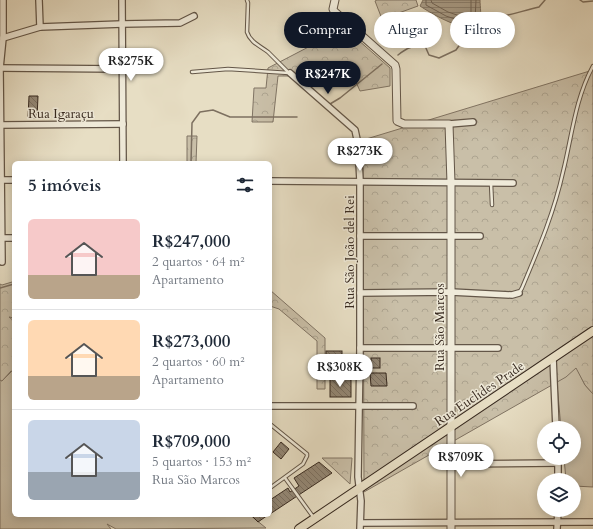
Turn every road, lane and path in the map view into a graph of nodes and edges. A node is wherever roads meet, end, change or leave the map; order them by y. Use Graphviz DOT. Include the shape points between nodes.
graph roads {
  1 [pos="3,0"];
  2 [pos="39,0"];
  3 [pos="122,0"];
  4 [pos="247,0"];
  5 [pos="335,0"];
  6 [pos="2,7"];
  7 [pos="194,16"];
  8 [pos="122,24"];
  9 [pos="40,27"];
  10 [pos="3,38"];
  11 [pos="593,66"];
  12 [pos="0,68"];
  13 [pos="122,69"];
  14 [pos="192,72"];
  15 [pos="290,73"];
  16 [pos="473,122"];
  17 [pos="123,124"];
  18 [pos="449,124"];
  19 [pos="0,125"];
  20 [pos="123,161"];
  21 [pos="0,180"];
  22 [pos="12,180"];
  23 [pos="272,181"];
  24 [pos="360,181"];
  25 [pos="451,183"];
  26 [pos="492,183"];
  27 [pos="513,183"];
  28 [pos="492,205"];
  29 [pos="360,236"];
  30 [pos="451,236"];
  31 [pos="480,236"];
  32 [pos="1,238"];
  33 [pos="12,238"];
  34 [pos="2,262"];
  35 [pos="451,292"];
  36 [pos="360,293"];
  37 [pos="519,293"];
  38 [pos="593,331"];
  39 [pos="360,348"];
  40 [pos="451,348"];
  41 [pos="498,348"];
  42 [pos="553,358"];
  43 [pos="272,406"];
  44 [pos="359,406"];
  45 [pos="413,406"];
  46 [pos="556,421"];
  47 [pos="272,426"];
  48 [pos="451,427"];
  49 [pos="537,461"];
  50 [pos="451,464"];
  51 [pos="284,478"];
  52 [pos="272,487"];
  53 [pos="359,488"];
  54 [pos="558,517"];
  55 [pos="314,519"];
  56 [pos="558,522"];
  57 [pos="593,522"];
  58 [pos="360,526"];
  59 [pos="451,526"];
  60 [pos="299,529"];
  61 [pos="557,529"];
  1 -- 6 [label="street"];
  2 -- 9 [label="street"];
  3 -- 8 [label="street"];
  4 -- 15 [label="lane, Rua São João del Rei" via="247,32 250,39"];
  5 -- 18 [label="street" via="334,12 395,65 396,118 399,123"];
  6 -- 10 [label="street"];
  7 -- 8 [label="street" via="180,23"];
  8 -- 9 [label="street"];
  8 -- 13 [label="street"];
  9 -- 10 [label="street"];
  10 -- 12 [label="street"];
  11 -- 37 [label="lane" via="577,107 563,173 548,224"];
  12 -- 13 [label="street"];
  12 -- 19 [label="street"];
  13 -- 17 [label="street"];
  14 -- 15 [label="lane" via="228,69"];
  15 -- 24 [label="street, Rua São João del Rei" via="355,130"];
  16 -- 18 [label="street"];
  17 -- 19 [label="street, Rua Igaraçu"];
  17 -- 20 [label="street"];
  18 -- 25 [label="street, Rua São Marcos"];
  19 -- 21 [label="street"];
  21 -- 22 [label="street"];
  21 -- 32 [label="street"];
  23 -- 24 [label="street"];
  24 -- 25 [label="street"];
  24 -- 29 [label="street, Rua São João del Rei"];
  25 -- 26 [label="street"];
  25 -- 30 [label="street, Rua São Marcos"];
  26 -- 27 [label="street"];
  26 -- 28 [label="lane"];
  29 -- 30 [label="street"];
  29 -- 36 [label="street, Rua São João del Rei"];
  30 -- 31 [label="street"];
  30 -- 35 [label="street, Rua São Marcos"];
  32 -- 33 [label="street"];
  32 -- 34 [label="street"];
  35 -- 36 [label="street"];
  35 -- 37 [label="street"];
  35 -- 40 [label="street, Rua São Marcos"];
  36 -- 39 [label="street, Rua São João del Rei"];
  38 -- 42 [label="main road, Rua Euclides Prade"];
  39 -- 40 [label="street"];
  39 -- 44 [label="street, Rua São João del Rei"];
  40 -- 41 [label="street"];
  40 -- 48 [label="street, Rua São Marcos"];
  42 -- 46 [label="street"];
  42 -- 48 [label="main road, Rua Euclides Prade"];
  43 -- 44 [label="street"];
  44 -- 45 [label="street"];
  44 -- 53 [label="street, Rua São João del Rei"];
  47 -- 51 [label="lane" via="307,454 303,464"];
  48 -- 50 [label="street, Rua São Marcos"];
  48 -- 53 [label="main road, Rua Euclides Prade"];
  49 -- 50 [label="street"];
  50 -- 59 [label="street, Rua São Marcos"];
  51 -- 52 [label="lane"];
  51 -- 55 [label="lane"];
  53 -- 55 [label="main road, Rua Euclides Prade"];
  53 -- 58 [label="street, Rua São João del Rei"];
  54 -- 56 [label="street"];
  55 -- 60 [label="main road, Rua Euclides Prade"];
  56 -- 57 [label="street"];
  56 -- 59 [label="street"];
  56 -- 61 [label="street"];
  58 -- 59 [label="street"];
}
